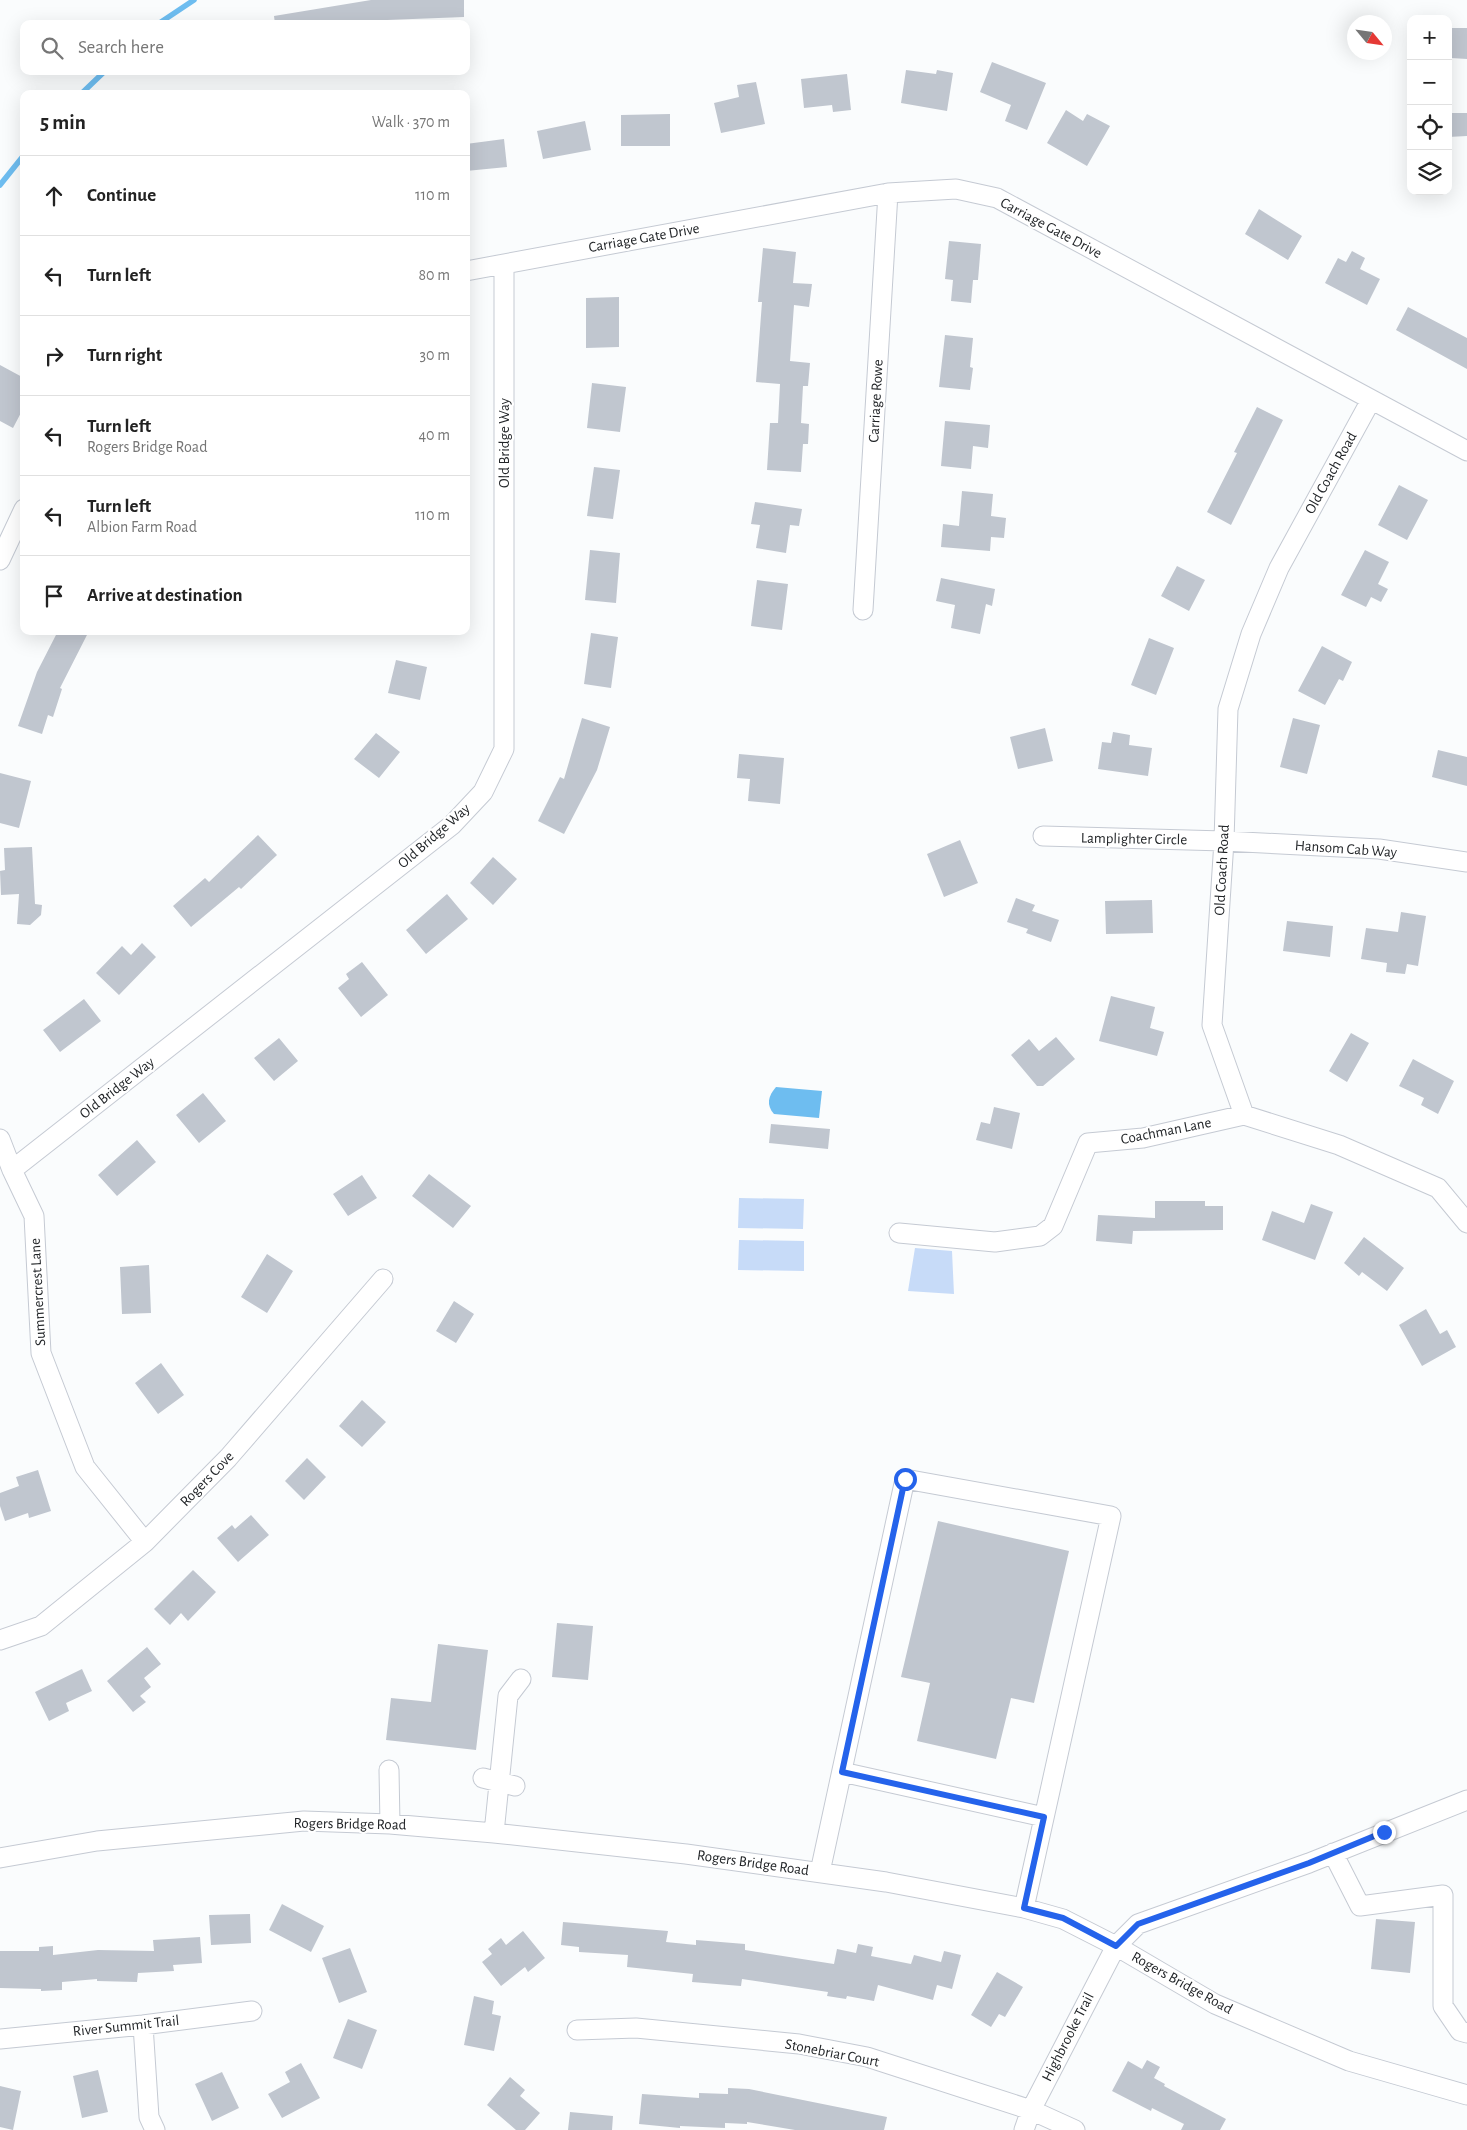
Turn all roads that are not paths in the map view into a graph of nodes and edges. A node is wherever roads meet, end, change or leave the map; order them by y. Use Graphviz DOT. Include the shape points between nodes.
graph roads {
  1 [pos="888,193"];
  2 [pos="504,264"];
  3 [pos="470,269"];
  4 [pos="1371,400"];
  5 [pos="1467,451"];
  6 [pos="20,518"];
  7 [pos="0,560"];
  8 [pos="863,610"];
  9 [pos="1044,836"];
  10 [pos="1224,841"];
  11 [pos="1467,862"];
  12 [pos="1244,1115"];
  13 [pos="0,1139"];
  14 [pos="12,1170"];
  15 [pos="1467,1223"];
  16 [pos="899,1233"];
  17 [pos="383,1279"];
  18 [pos="145,1542"];
  19 [pos="0,1640"];
  20 [pos="521,1679"];
  21 [pos="389,1770"];
  22 [pos="842,1772"];
  23 [pos="1467,1800"];
  24 [pos="1044,1817"];
  25 [pos="390,1824"];
  26 [pos="494,1833"];
  27 [pos="1333,1853"];
  28 [pos="0,1858"];
  29 [pos="820,1872"];
  30 [pos="1024,1908"];
  31 [pos="1116,1946"];
  32 [pos="252,2011"];
  33 [pos="143,2025"];
  34 [pos="577,2030"];
  35 [pos="1467,2033"];
  36 [pos="0,2039"];
  37 [pos="1467,2095"];
  38 [pos="1031,2110"];
  39 [pos="155,2130"];
  40 [pos="1024,2130"];
  41 [pos="1075,2130"];
  1 -- 2 [label="street, Carriage Gate Drive"];
  1 -- 4 [label="street, Carriage Gate Drive" via="956,189 997,198"];
  1 -- 8 [label="street, Carriage Rowe"];
  2 -- 3 [label="street"];
  2 -- 14 [label="street, Old Bridge Way" via="504,749 483,792 444,831"];
  4 -- 5 [label="street, Carriage Gate Drive"];
  4 -- 10 [label="street, Old Coach Road" via="1279,568 1251,634 1228,709"];
  6 -- 7 [label="street"];
  9 -- 10 [label="street, Lamplighter Circle"];
  10 -- 11 [label="street, Hansom Cab Way" via="1379,850"];
  10 -- 12 [label="street, Old Coach Road" via="1212,1025"];
  12 -- 15 [label="street" via="1339,1144 1438,1188"];
  12 -- 16 [label="street, Coachman Lane" via="1143,1138 1088,1143 1053,1226 1040,1236 994,1242"];
  13 -- 14 [label="street, Summercrest Lane"];
  14 -- 18 [label="street, Summercrest Lane" via="34,1216 42,1353 84,1467"];
  17 -- 18 [label="street, Rogers Cove" via="228,1458"];
  18 -- 19 [label="street, Rogers Cove" via="41,1626"];
  20 -- 26 [label="street" via="508,1696"];
  21 -- 25 [label="street"];
  22 -- 24 [label="street"];
  22 -- 24 [label="street" via="905,1479 1111,1516"];
  22 -- 29 [label="street"];
  23 -- 27 [label="street, Highbrooke Trail"];
  24 -- 30 [label="street"];
  25 -- 26 [label="street, Rogers Bridge Road"];
  25 -- 28 [label="street, Rogers Bridge Road" via="304,1821 97,1841"];
  26 -- 29 [label="street, Rogers Bridge Road"];
  27 -- 31 [label="street, Highbrooke Trail" via="1138,1924"];
  27 -- 35 [label="street" via="1360,1906 1444,1895 1443,2006 1460,2032"];
  29 -- 30 [label="street, Rogers Bridge Road"];
  30 -- 31 [label="street, Rogers Bridge Road" via="1063,1918"];
  31 -- 37 [label="street, Rogers Bridge Road" via="1232,2012 1349,2061"];
  31 -- 38 [label="street, Highbrooke Trail"];
  32 -- 33 [label="street, River Summit Trail"];
  33 -- 36 [label="street, River Summit Trail"];
  33 -- 39 [label="street" via="149,2117"];
  34 -- 38 [label="street, Stonebriar Court" via="636,2028 799,2044 867,2057"];
  38 -- 40 [label="street, Highbrooke Trail"];
  38 -- 41 [label="street, Stonebriar Court"];
}
